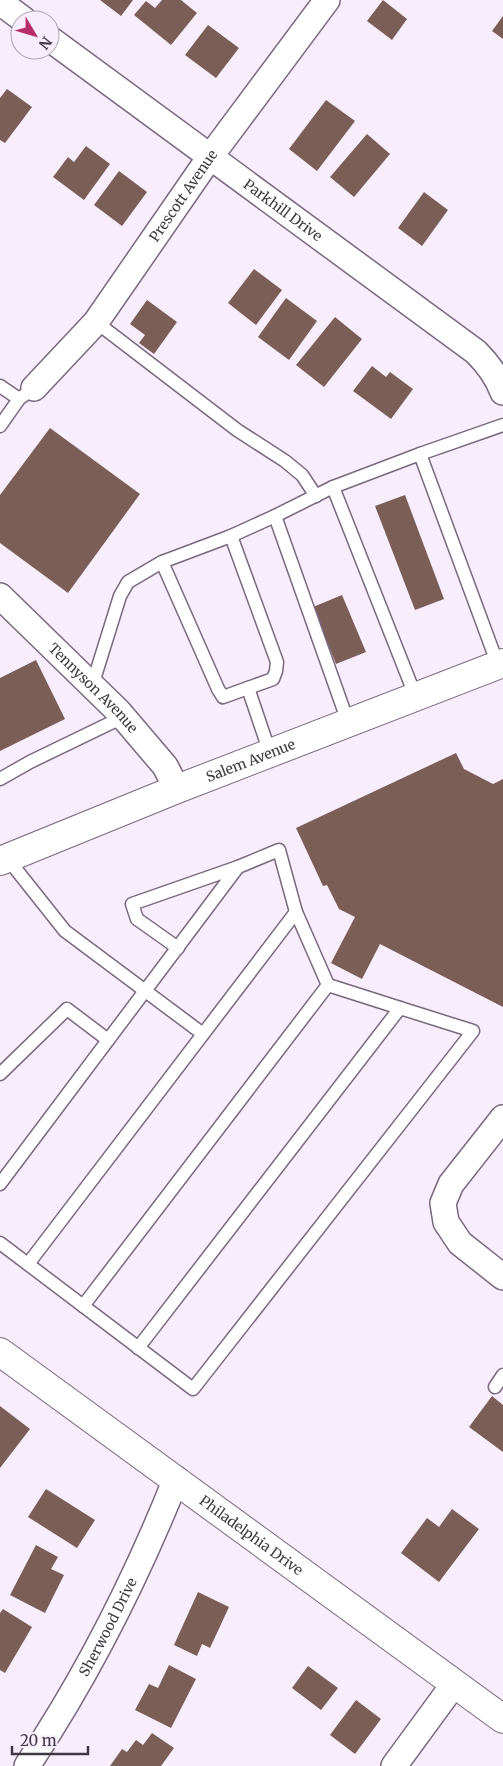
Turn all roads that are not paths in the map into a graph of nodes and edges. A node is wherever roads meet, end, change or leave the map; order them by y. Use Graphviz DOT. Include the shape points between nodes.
graph roads {
  1 [pos="327,0"];
  2 [pos="0,2"];
  3 [pos="11,10"];
  4 [pos="60,46"];
  5 [pos="210,157"];
  6 [pos="96,322"];
  7 [pos="0,386"];
  8 [pos="503,392"];
  9 [pos="26,394"];
  10 [pos="503,425"];
  11 [pos="0,426"];
  12 [pos="420,454"];
  13 [pos="333,487"];
  14 [pos="316,496"];
  15 [pos="275,516"];
  16 [pos="231,536"];
  17 [pos="162,562"];
  18 [pos="0,596"];
  19 [pos="500,664"];
  20 [pos="92,686"];
  21 [pos="248,688"];
  22 [pos="415,695"];
  23 [pos="123,717"];
  24 [pos="348,722"];
  25 [pos="270,753"];
  26 [pos="0,779"];
  27 [pos="177,788"];
  28 [pos="2,856"];
  29 [pos="238,867"];
  30 [pos="296,912"];
  31 [pos="178,948"];
  32 [pos="328,985"];
  33 [pos="145,991"];
  34 [pos="400,1008"];
  35 [pos="204,1034"];
  36 [pos="108,1040"];
  37 [pos="0,1074"];
  38 [pos="503,1118"];
  39 [pos="0,1184"];
  40 [pos="0,1243"];
  41 [pos="28,1264"];
  42 [pos="501,1271"];
  43 [pos="83,1306"];
  44 [pos="138,1348"];
  45 [pos="0,1352"];
  46 [pos="503,1375"];
  47 [pos="495,1387"];
  48 [pos="176,1479"];
  49 [pos="454,1684"];
  50 [pos="503,1719"];
  51 [pos="27,1766"];
  52 [pos="394,1766"];
  1 -- 5 [label="street, Prescott Avenue"];
  2 -- 3 [label="street"];
  4 -- 5 [label="street, Parkhill Drive"];
  5 -- 6 [label="street, Prescott Avenue"];
  5 -- 8 [label="street, Parkhill Drive" via="476,352 489,364"];
  6 -- 9 [label="street, Prescott Avenue"];
  6 -- 14 [label="lane" via="237,430 291,465"];
  7 -- 9 [label="lane"];
  9 -- 11 [label="lane"];
  10 -- 12 [label="lane"];
  12 -- 13 [label="lane"];
  12 -- 19 [label="lane"];
  13 -- 14 [label="lane"];
  13 -- 22 [label="lane"];
  14 -- 15 [label="lane"];
  15 -- 16 [label="lane"];
  15 -- 24 [label="lane"];
  16 -- 17 [label="lane"];
  16 -- 21 [label="lane" via="277,662 273,680"];
  17 -- 20 [label="lane" via="128,582 120,596"];
  17 -- 21 [label="lane" via="223,697"];
  18 -- 20 [label="street, Tennyson Avenue"];
  19 -- 22 [label="main road, Salem Avenue"];
  20 -- 23 [label="street, Tennyson Avenue"];
  21 -- 25 [label="lane"];
  22 -- 24 [label="main road, Salem Avenue"];
  23 -- 26 [label="lane"];
  23 -- 27 [label="street, Tennyson Avenue" via="165,766"];
  24 -- 25 [label="main road, Salem Avenue"];
  25 -- 27 [label="main road, Salem Avenue"];
  27 -- 28 [label="main road, Salem Avenue"];
  28 -- 33 [label="lane" via="66,931"];
  29 -- 30 [label="lane" via="279,850"];
  29 -- 31 [label="lane"];
  29 -- 31 [label="lane" via="132,904 137,919"];
  30 -- 32 [label="lane"];
  30 -- 35 [label="lane"];
  31 -- 33 [label="lane"];
  32 -- 34 [label="lane"];
  32 -- 43 [label="lane"];
  33 -- 35 [label="lane"];
  33 -- 36 [label="lane"];
  34 -- 44 [label="lane"];
  34 -- 44 [label="lane" via="473,1031 193,1389"];
  35 -- 41 [label="lane"];
  36 -- 37 [label="lane" via="67,1009"];
  36 -- 39 [label="lane"];
  38 -- 42 [label="street" via="451,1184 443,1203 446,1222 460,1243"];
  40 -- 41 [label="lane"];
  41 -- 43 [label="lane"];
  43 -- 44 [label="lane"];
  45 -- 48 [label="main road, Philadelphia Drive"];
  46 -- 47 [label="lane"];
  48 -- 49 [label="main road, Philadelphia Drive"];
  48 -- 51 [label="street, Sherwood Drive" via="131,1585"];
  49 -- 50 [label="main road, Philadelphia Drive"];
  49 -- 52 [label="street"];
}
